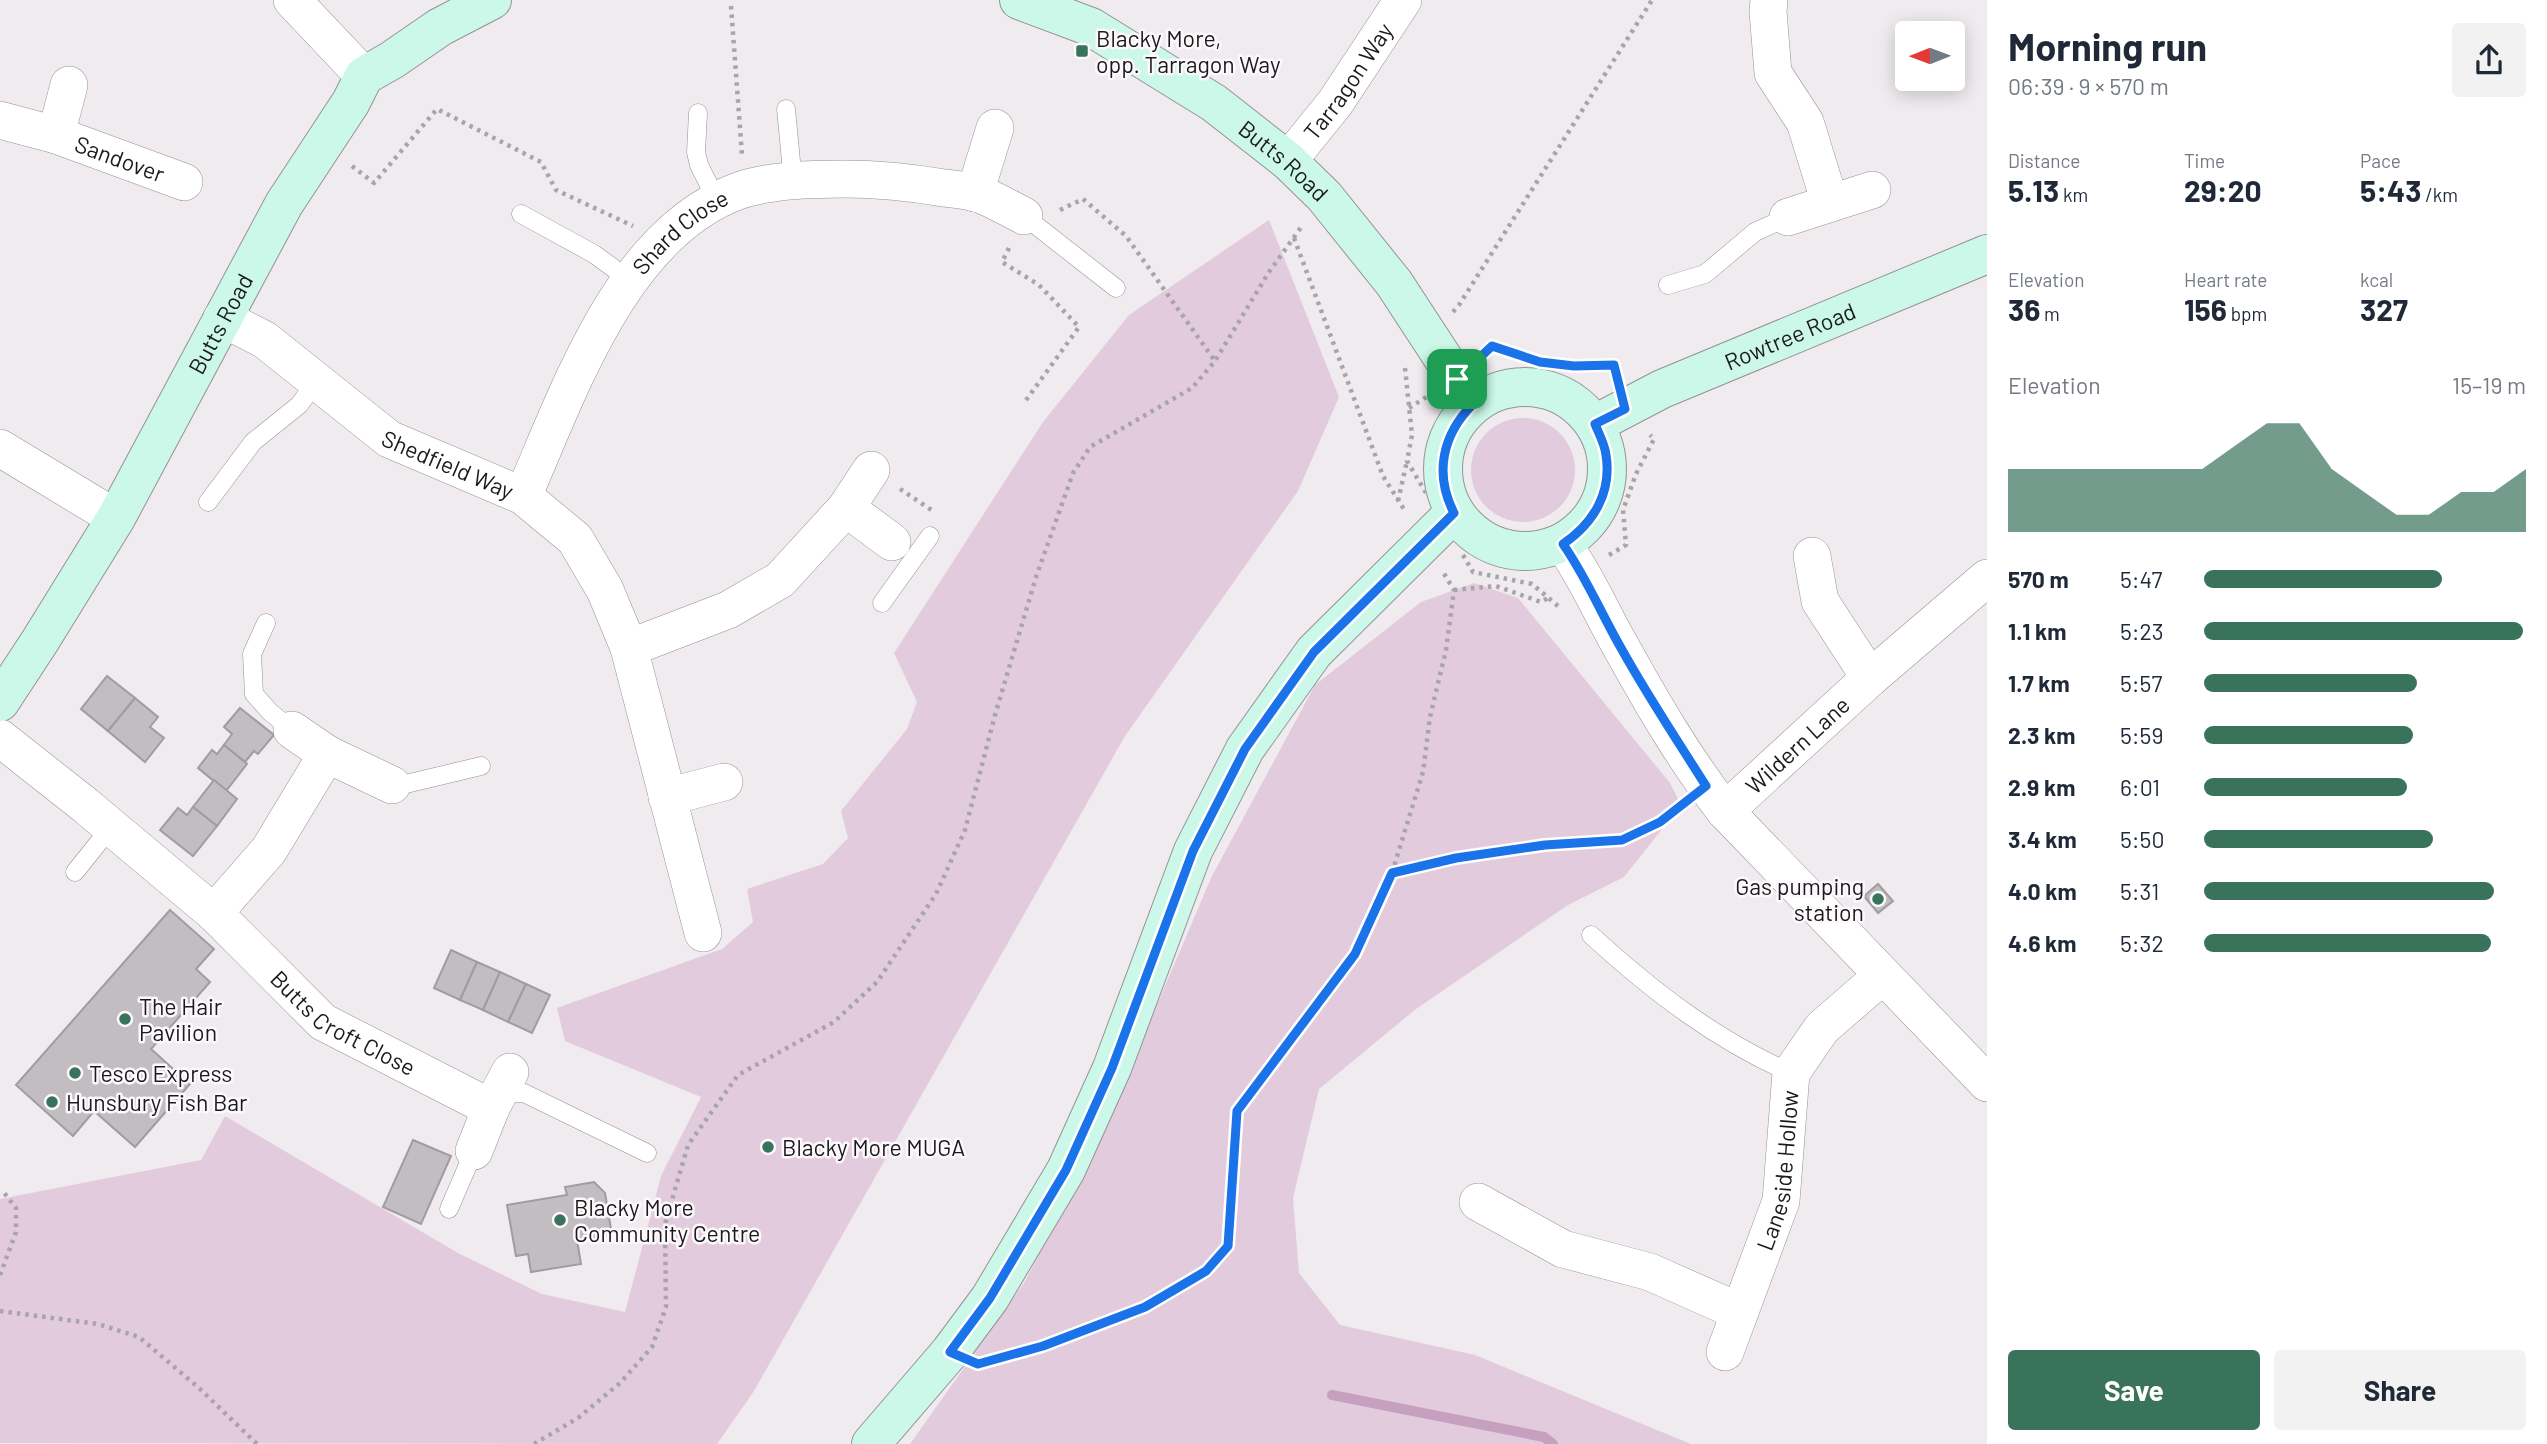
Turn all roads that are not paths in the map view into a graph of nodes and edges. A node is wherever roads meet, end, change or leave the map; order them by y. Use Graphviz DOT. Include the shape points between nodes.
graph roads {
  1 [pos="292,0"];
  2 [pos="492,0"];
  3 [pos="1019,0"];
  4 [pos="1403,0"];
  5 [pos="1769,0"];
  6 [pos="364,76"];
  7 [pos="69,85"];
  8 [pos="786,109"];
  9 [pos="698,113"];
  10 [pos="0,120"];
  11 [pos="996,128"];
  12 [pos="56,135"];
  13 [pos="1288,161"];
  14 [pos="184,182"];
  15 [pos="793,182"];
  16 [pos="1872,190"];
  17 [pos="975,193"];
  18 [pos="732,195"];
  19 [pos="1830,203"];
  20 [pos="521,214"];
  21 [pos="1024,216"];
  22 [pos="1788,217"];
  23 [pos="1987,254"];
  24 [pos="631,281"];
  25 [pos="1668,285"];
  26 [pos="1116,288"];
  27 [pos="222,318"];
  28 [pos="317,381"];
  29 [pos="1465,392"];
  30 [pos="1610,417"];
  31 [pos="0,448"];
  32 [pos="871,470"];
  33 [pos="523,496"];
  34 [pos="208,502"];
  35 [pos="846,508"];
  36 [pos="1454,513"];
  37 [pos="116,518"];
  38 [pos="930,536"];
  39 [pos="904,550"];
  40 [pos="1812,556"];
  41 [pos="1573,557"];
  42 [pos="1987,579"];
  43 [pos="882,603"];
  44 [pos="266,623"];
  45 [pos="629,648"];
  46 [pos="1870,678"];
  47 [pos="0,702"];
  48 [pos="292,730"];
  49 [pos="0,738"];
  50 [pos="327,754"];
  51 [pos="481,766"];
  52 [pos="723,782"];
  53 [pos="392,785"];
  54 [pos="667,797"];
  55 [pos="1716,798"];
  56 [pos="111,827"];
  57 [pos="75,872"];
  58 [pos="214,913"];
  59 [pos="703,933"];
  60 [pos="1591,935"];
  61 [pos="1882,976"];
  62 [pos="1791,1073"];
  63 [pos="1987,1083"];
  64 [pos="500,1092"];
  65 [pos="474,1152"];
  66 [pos="647,1153"];
  67 [pos="1478,1202"];
  68 [pos="449,1209"];
  69 [pos="1740,1312"];
  70 [pos="1725,1352"];
  71 [pos="871,1444"];
  1 -- 6 [label="street"];
  2 -- 6 [label="street"];
  3 -- 13 [label="street, Butts Road" via="1091,27 1214,103"];
  4 -- 13 [label="street, Tarragon Way" via="1335,103"];
  5 -- 19 [label="street" via="1773,73 1805,122"];
  6 -- 27 [label="street, Butts Road" via="284,204"];
  7 -- 12 [label="street, Sandover"];
  8 -- 15 [label="lane"];
  9 -- 18 [label="lane" via="699,165"];
  10 -- 12 [label="street, Sandover"];
  11 -- 17 [label="street"];
  12 -- 14 [label="street, Sandover"];
  13 -- 29 [label="street, Butts Road" via="1324,196 1394,283"];
  15 -- 17 [label="street, Shard Close" via="894,179"];
  15 -- 18 [label="street, Shard Close"];
  16 -- 19 [label="street"];
  17 -- 21 [label="street, Shard Close"];
  18 -- 24 [label="street, Shard Close" via="688,220 658,246"];
  19 -- 22 [label="street"];
  20 -- 24 [label="lane" via="594,254"];
  21 -- 26 [label="lane"];
  22 -- 25 [label="lane" via="1755,232 1705,274"];
  23 -- 30 [label="street, Rowtree Road" via="1662,389"];
  24 -- 33 [label="street, Shard Close" via="607,313"];
  27 -- 28 [label="street, Shedfield Way" via="265,340"];
  27 -- 37 [label="street, Butts Road"];
  28 -- 33 [label="street, Shedfield Way" via="389,439"];
  28 -- 34 [label="lane" via="299,405 253,442"];
  29 -- 30 [label="street" via="1542,388"];
  29 -- 36 [label="street" via="1460,418 1446,442 1442,468 1446,497"];
  30 -- 41 [label="street" via="1603,498 1574,537"];
  31 -- 37 [label="street"];
  32 -- 35 [label="street"];
  33 -- 45 [label="street, Shedfield Way" via="575,538 605,590"];
  35 -- 39 [label="street"];
  35 -- 45 [label="street" via="780,580 728,610"];
  36 -- 41 [label="street" via="1478,539 1507,551"];
  36 -- 71 [label="street" via="1314,652 1245,749 1193,851 1112,1068 1066,1170 990,1298"];
  37 -- 47 [label="street, Butts Road"];
  38 -- 39 [label="lane"];
  39 -- 43 [label="lane"];
  40 -- 46 [label="street, Wildern Lane" via="1820,601"];
  41 -- 55 [label="street" via="1620,646"];
  42 -- 46 [label="street, Wildern Lane"];
  44 -- 48 [label="lane" via="251,654 254,694"];
  45 -- 54 [label="street, Shedfield Way"];
  46 -- 55 [label="street, Wildern Lane"];
  48 -- 50 [label="street"];
  49 -- 56 [label="street, Butts Croft Close"];
  50 -- 53 [label="street"];
  50 -- 58 [label="street" via="269,850"];
  51 -- 53 [label="lane"];
  52 -- 54 [label="street"];
  54 -- 59 [label="street, Shedfield Way"];
  55 -- 61 [label="street"];
  56 -- 57 [label="lane"];
  56 -- 58 [label="street, Butts Croft Close"];
  58 -- 64 [label="street, Butts Croft Close" via="323,1023"];
  60 -- 62 [label="lane" via="1694,1020"];
  61 -- 62 [label="street, Laneside Hollow" via="1822,1028"];
  61 -- 63 [label="street"];
  62 -- 69 [label="street, Laneside Hollow" via="1781,1201"];
  64 -- 65 [label="street"];
  64 -- 66 [label="lane" via="524,1093"];
  65 -- 68 [label="lane"];
  67 -- 69 [label="street" via="1563,1249 1650,1272"];
  69 -- 70 [label="street, Laneside Hollow"];
}
